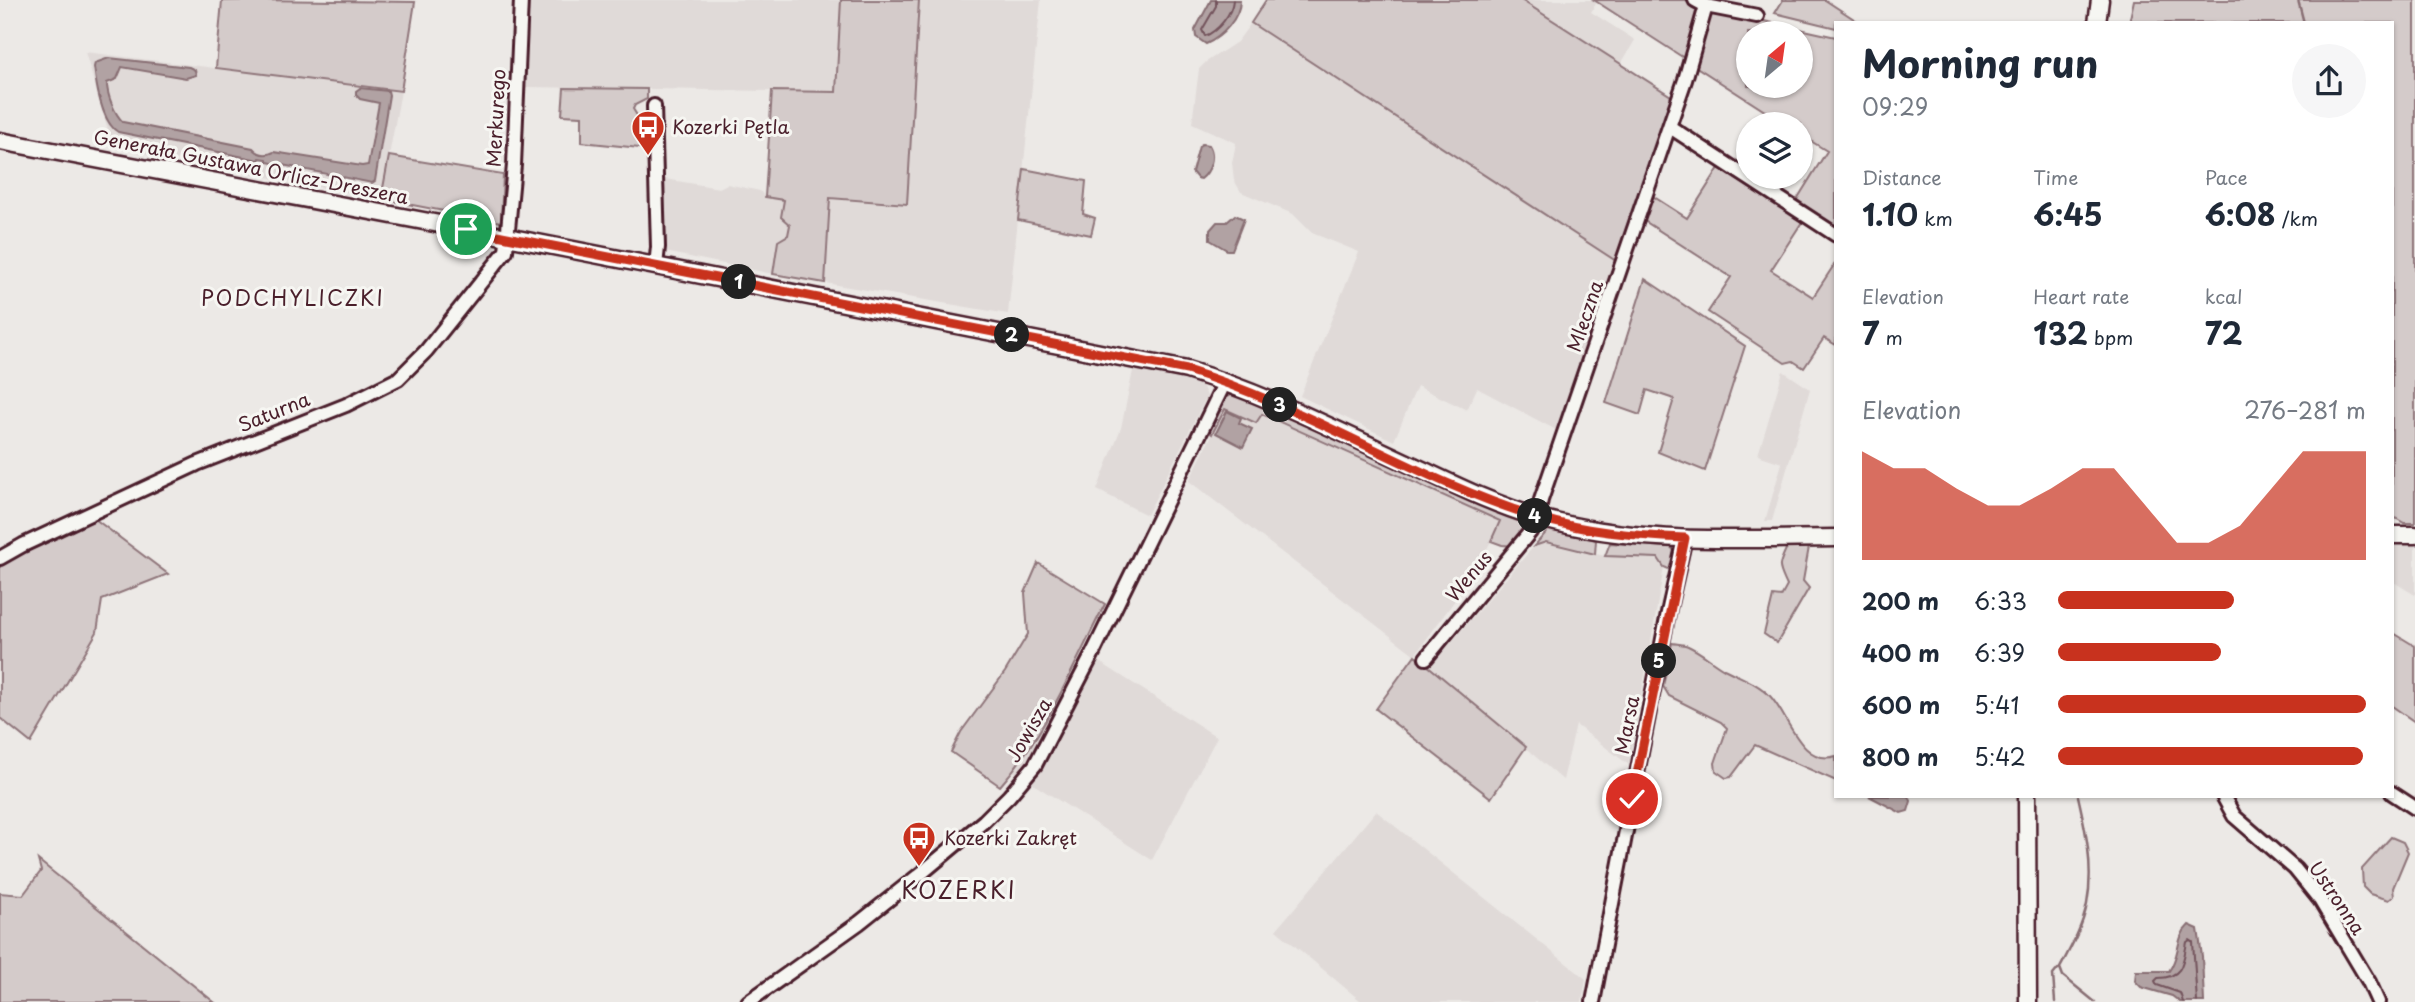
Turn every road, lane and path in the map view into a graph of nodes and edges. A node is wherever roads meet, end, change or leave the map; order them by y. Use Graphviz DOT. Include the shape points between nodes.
graph roads {
  1 [pos="522,0"];
  2 [pos="2100,0"];
  3 [pos="1700,3"];
  4 [pos="1757,16"];
  5 [pos="2097,21"];
  6 [pos="654,106"];
  7 [pos="1670,127"];
  8 [pos="0,141"];
  9 [pos="1834,234"];
  10 [pos="508,237"];
  11 [pos="656,266"];
  12 [pos="1225,382"];
  13 [pos="1538,517"];
  14 [pos="2394,535"];
  15 [pos="2415,535"];
  16 [pos="1685,538"];
  17 [pos="1834,538"];
  18 [pos="0,558"];
  19 [pos="1426,658"];
  20 [pos="2394,794"];
  21 [pos="2027,798"];
  22 [pos="2224,798"];
  23 [pos="2415,808"];
  24 [pos="748,1002"];
  25 [pos="1593,1002"];
  26 [pos="2028,1002"];
  27 [pos="2378,1002"];
  1 -- 10 [label="street, Merkurego"];
  2 -- 5 [label="main road"];
  3 -- 4 [label="street"];
  3 -- 7 [label="street, Mleczna"];
  6 -- 11 [label="street"];
  7 -- 9 [label="street"];
  7 -- 13 [label="street, Mleczna"];
  8 -- 10 [label="main road, Generała Gustawa Orlicz-Dreszera"];
  10 -- 11 [label="main road, Generała Gustawa Orlicz-Dreszera"];
  10 -- 18 [label="street, Saturna" via="506,251 398,379 346,405 197,464"];
  11 -- 12 [label="main road, Generała Gustawa Orlicz-Dreszera" via="1129,357"];
  12 -- 13 [label="main road, Generała Gustawa Orlicz-Dreszera" via="1466,490"];
  12 -- 24 [label="street, Jowisza" via="1035,765 992,813 923,872"];
  13 -- 16 [label="main road, Generała Gustawa Orlicz-Dreszera" via="1605,533"];
  13 -- 19 [label="street, Wenus"];
  14 -- 15 [label="main road"];
  16 -- 17 [label="main road, Generała Gustawa Orlicz-Dreszera"];
  16 -- 25 [label="street, Marsa"];
  20 -- 23 [label="street"];
  21 -- 26 [label="main road"];
  22 -- 27 [label="street, Ustronna" via="2234,817 2295,869 2320,900"];
}
